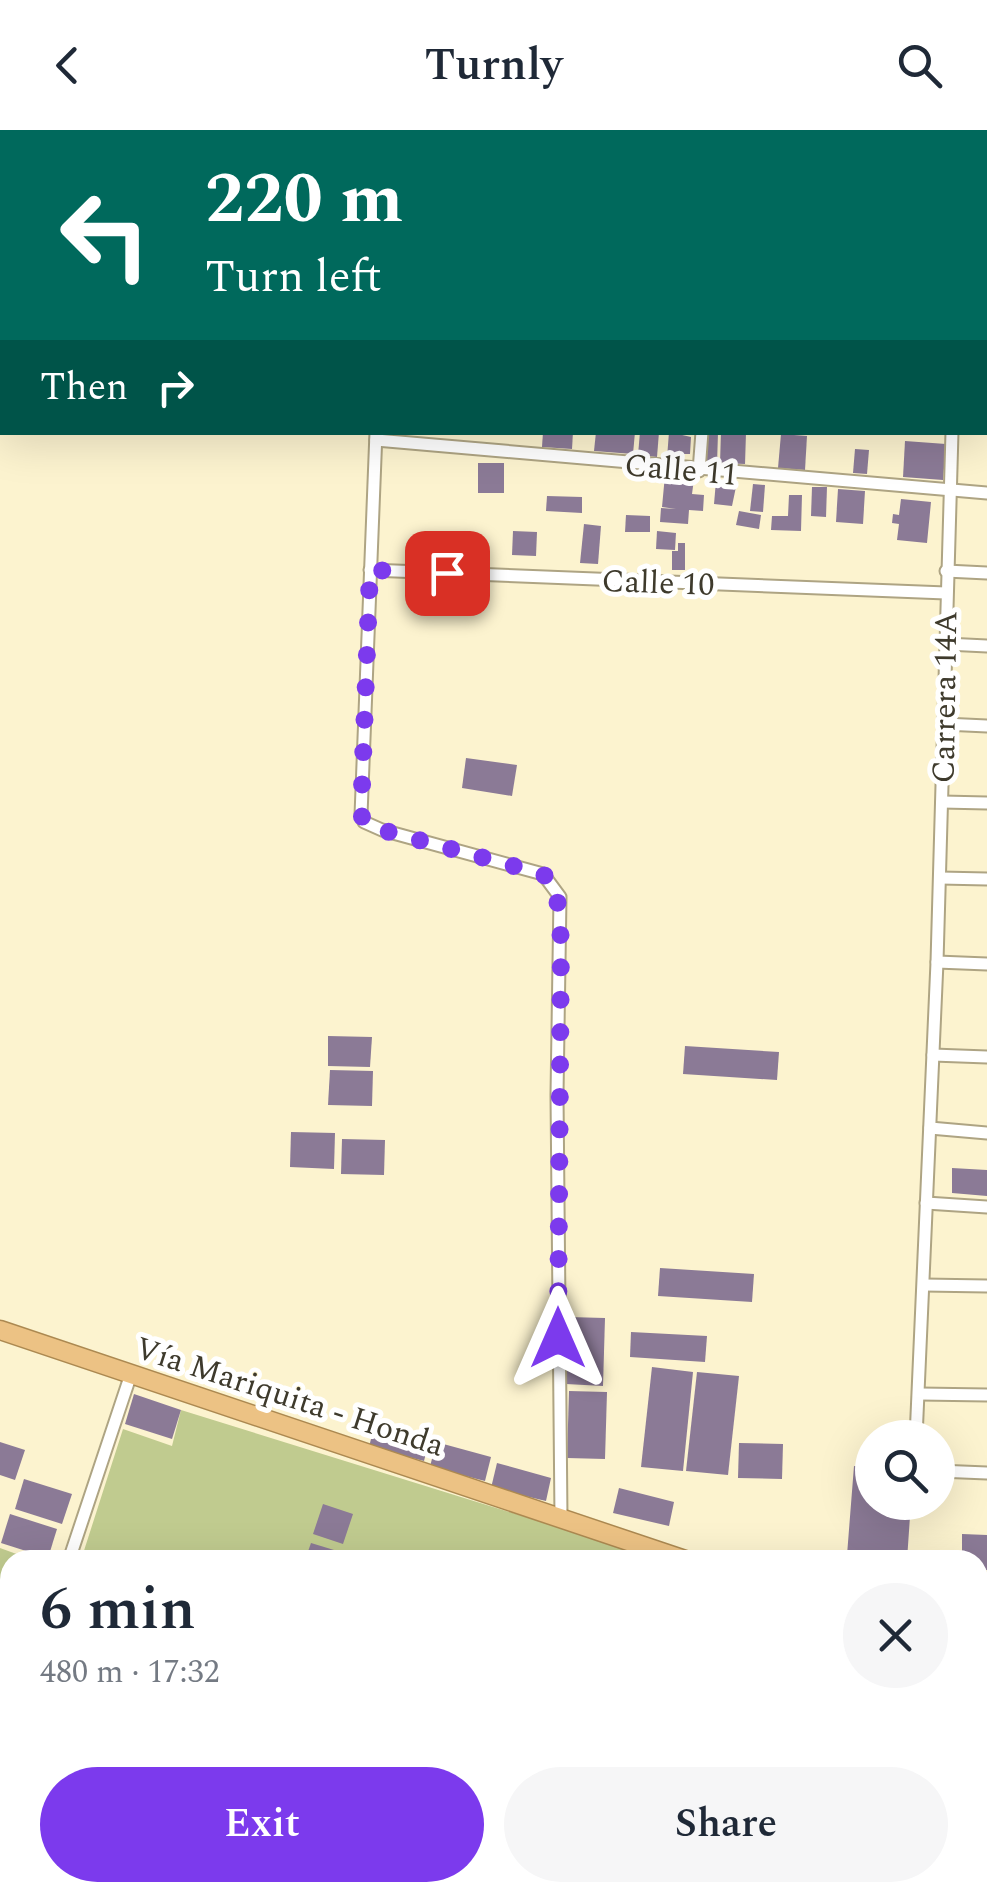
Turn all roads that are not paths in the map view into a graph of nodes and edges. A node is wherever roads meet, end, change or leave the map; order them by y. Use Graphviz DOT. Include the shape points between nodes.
graph roads {
  1 [pos="702,435"];
  2 [pos="952,435"];
  3 [pos="376,436"];
  4 [pos="699,471"];
  5 [pos="948,490"];
  6 [pos="987,493"];
  7 [pos="370,570"];
  8 [pos="946,570"];
  9 [pos="987,573"];
  10 [pos="946,594"];
  11 [pos="946,644"];
  12 [pos="987,646"];
  13 [pos="944,724"];
  14 [pos="987,726"];
  15 [pos="942,802"];
  16 [pos="987,803"];
  17 [pos="940,878"];
  18 [pos="987,880"];
  19 [pos="937,962"];
  20 [pos="987,964"];
  21 [pos="933,1055"];
  22 [pos="987,1057"];
  23 [pos="930,1128"];
  24 [pos="987,1133"];
  25 [pos="926,1203"];
  26 [pos="987,1207"];
  27 [pos="924,1285"];
  28 [pos="987,1286"];
  29 [pos="0,1330"];
  30 [pos="131,1374"];
  31 [pos="920,1394"];
  32 [pos="987,1395"];
  33 [pos="918,1420"];
  34 [pos="955,1472"];
  35 [pos="987,1473"];
  36 [pos="561,1518"];
  37 [pos="71,1550"];
  38 [pos="655,1550"];
  1 -- 4 [label="street"];
  2 -- 5 [label="street, Carrera 14A"];
  3 -- 4 [label="street, Calle 11"];
  3 -- 7 [label="street"];
  4 -- 5 [label="street, Calle 11"];
  5 -- 6 [label="street, Calle 11"];
  5 -- 8 [label="street, Carrera 14A"];
  7 -- 10 [label="street, Calle 10"];
  7 -- 36 [label="street" via="364,822 543,874 560,896"];
  8 -- 9 [label="street"];
  8 -- 10 [label="street, Carrera 14A"];
  10 -- 11 [label="street, Carrera 14A"];
  11 -- 12 [label="street"];
  11 -- 13 [label="street, Carrera 14A"];
  13 -- 14 [label="street"];
  13 -- 15 [label="street, Carrera 14A"];
  15 -- 16 [label="street"];
  15 -- 17 [label="street, Carrera 14A"];
  17 -- 18 [label="street"];
  17 -- 19 [label="street, Carrera 14A"];
  19 -- 20 [label="street"];
  19 -- 21 [label="street, Carrera 14A"];
  21 -- 22 [label="street"];
  21 -- 23 [label="street, Carrera 14A"];
  23 -- 24 [label="street"];
  23 -- 25 [label="street, Carrera 14A"];
  25 -- 26 [label="street"];
  25 -- 27 [label="street, Carrera 14A"];
  27 -- 28 [label="street"];
  27 -- 31 [label="street, Carrera 14A"];
  29 -- 30 [label="highway, Vía Mariquita - Honda"];
  30 -- 36 [label="highway, Vía Mariquita - Honda"];
  30 -- 37 [label="street"];
  31 -- 32 [label="street"];
  31 -- 33 [label="street, Carrera 14A"];
  34 -- 35 [label="street"];
  36 -- 38 [label="highway, Vía Mariquita - Honda"];
}
